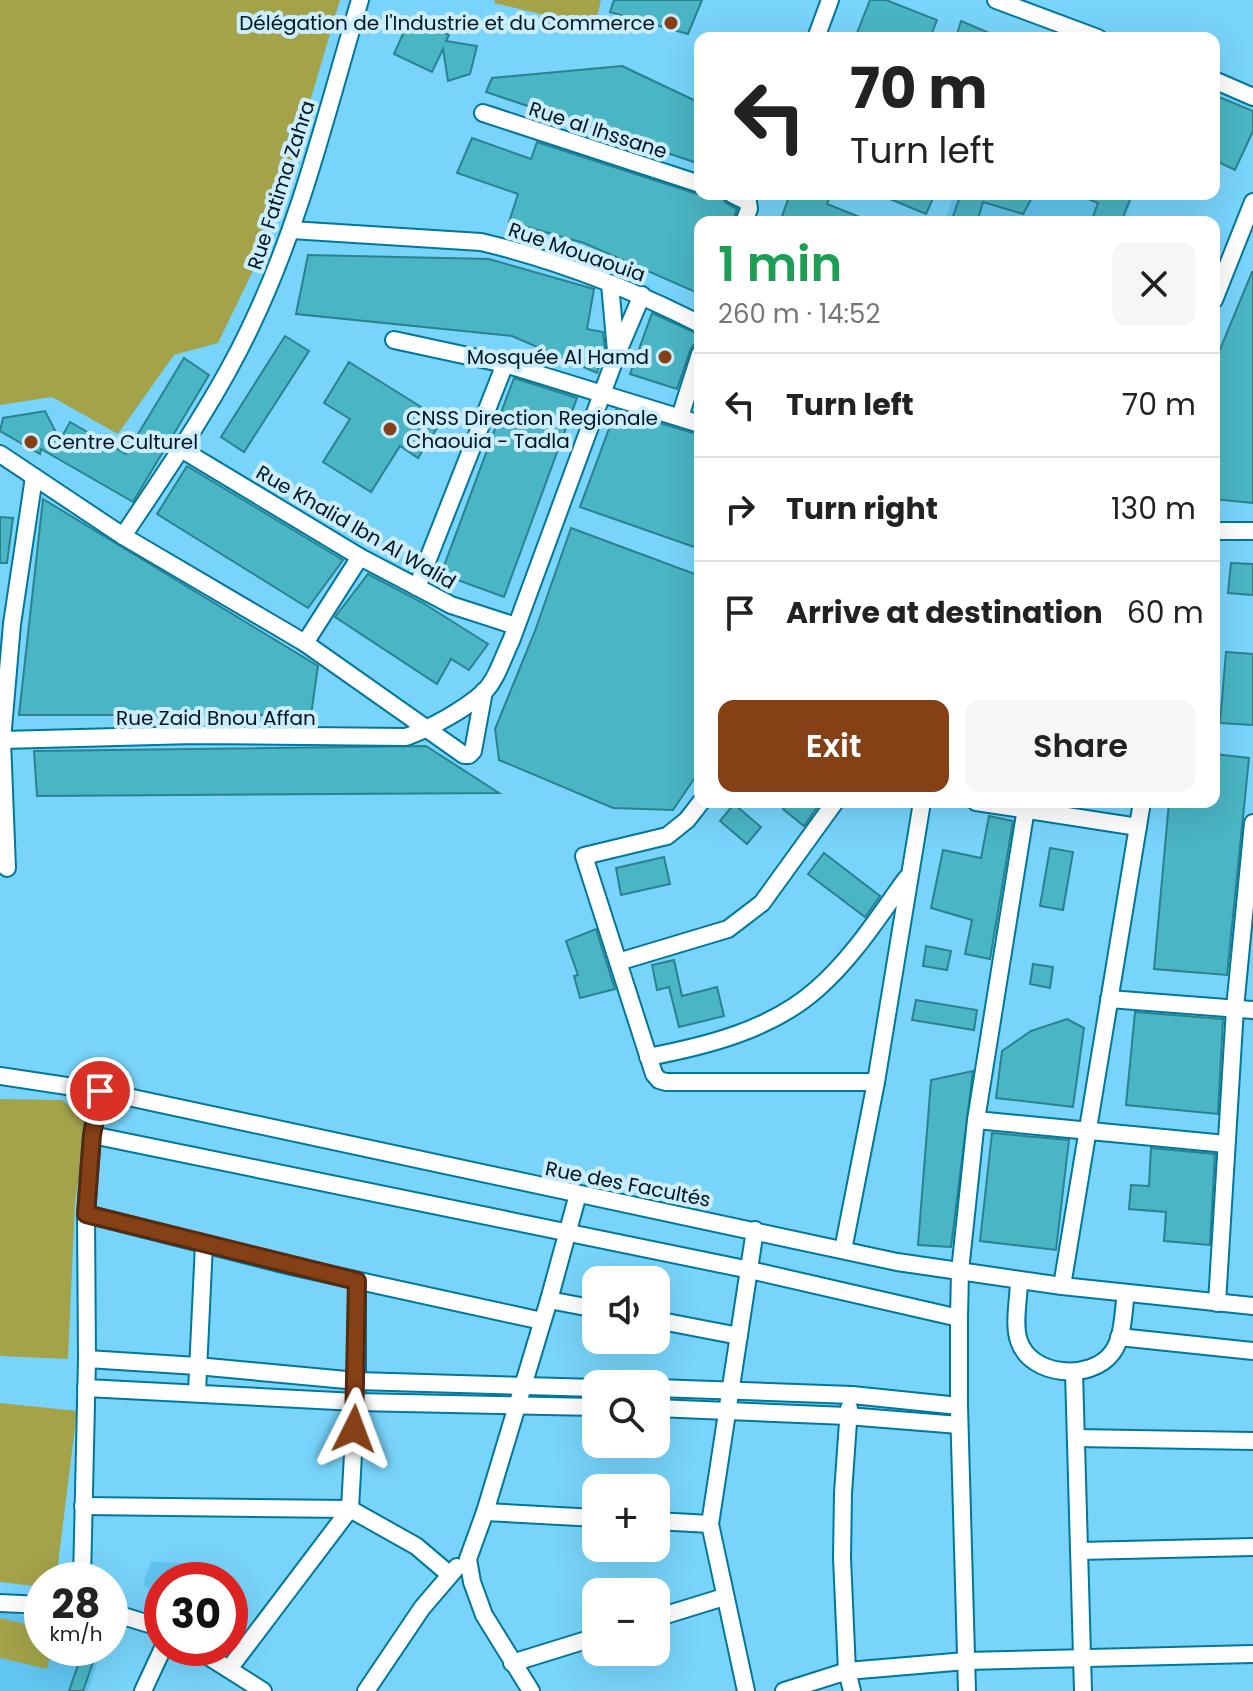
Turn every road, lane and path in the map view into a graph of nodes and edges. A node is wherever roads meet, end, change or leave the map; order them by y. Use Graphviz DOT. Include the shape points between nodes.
graph roads {
  1 [pos="360,0"];
  2 [pos="830,0"];
  3 [pos="996,0"];
  4 [pos="818,32"];
  5 [pos="1082,32"];
  6 [pos="1220,82"];
  7 [pos="1220,82"];
  8 [pos="1253,83"];
  9 [pos="1253,97"];
  10 [pos="483,113"];
  11 [pos="694,182"];
  12 [pos="1253,202"];
  13 [pos="291,230"];
  14 [pos="610,284"];
  15 [pos="1220,285"];
  16 [pos="642,295"];
  17 [pos="694,321"];
  18 [pos="394,340"];
  19 [pos="616,356"];
  20 [pos="505,364"];
  21 [pos="694,373"];
  22 [pos="603,393"];
  23 [pos="680,417"];
  24 [pos="694,422"];
  25 [pos="181,449"];
  26 [pos="0,454"];
  27 [pos="34,477"];
  28 [pos="1220,531"];
  29 [pos="1253,531"];
  30 [pos="123,536"];
  31 [pos="360,557"];
  32 [pos="417,587"];
  33 [pos="516,626"];
  34 [pos="305,643"];
  35 [pos="484,691"];
  36 [pos="429,728"];
  37 [pos="2,740"];
  38 [pos="696,808"];
  39 [pos="831,808"];
  40 [pos="921,808"];
  41 [pos="1026,808"];
  42 [pos="1037,808"];
  43 [pos="1141,808"];
  44 [pos="1253,823"];
  45 [pos="1138,827"];
  46 [pos="7,868"];
  47 [pos="908,877"];
  48 [pos="618,962"];
  49 [pos="1109,999"];
  50 [pos="1235,1008"];
  51 [pos="1253,1010"];
  52 [pos="648,1057"];
  53 [pos="0,1076"];
  54 [pos="876,1082"];
  55 [pos="100,1091"];
  56 [pos="976,1120"];
  57 [pos="1087,1132"];
  58 [pos="92,1135"];
  59 [pos="1226,1144"];
  60 [pos="578,1194"];
  61 [pos="86,1214"];
  62 [pos="755,1230"];
  63 [pos="566,1234"];
  64 [pos="204,1244"];
  65 [pos="843,1250"];
  66 [pos="750,1270"];
  67 [pos="960,1271"];
  68 [pos="1019,1280"];
  69 [pos="357,1281"];
  70 [pos="1062,1286"];
  71 [pos="1126,1293"];
  72 [pos="549,1300"];
  73 [pos="1217,1303"];
  74 [pos="582,1306"];
  75 [pos="1253,1306"];
  76 [pos="959,1318"];
  77 [pos="542,1321"];
  78 [pos="670,1323"];
  79 [pos="739,1336"];
  80 [pos="1119,1337"];
  81 [pos="1253,1351"];
  82 [pos="87,1359"];
  83 [pos="197,1366"];
  84 [pos="1074,1372"];
  85 [pos="357,1381"];
  86 [pos="522,1387"];
  87 [pos="86,1388"];
  88 [pos="582,1388"];
  89 [pos="670,1388"];
  90 [pos="732,1389"];
  91 [pos="197,1392"];
  92 [pos="852,1395"];
  93 [pos="356,1402"];
  94 [pos="516,1405"];
  95 [pos="959,1406"];
  96 [pos="582,1407"];
  97 [pos="670,1408"];
  98 [pos="729,1410"];
  99 [pos="847,1416"];
  100 [pos="959,1425"];
  101 [pos="1076,1438"];
  102 [pos="1253,1441"];
  103 [pos="83,1506"];
  104 [pos="350,1509"];
  105 [pos="485,1512"];
  106 [pos="582,1517"];
  107 [pos="670,1522"];
  108 [pos="710,1524"];
  109 [pos="1253,1547"];
  110 [pos="1079,1551"];
  111 [pos="468,1559"];
  112 [pos="82,1562"];
  113 [pos="449,1574"];
  114 [pos="724,1597"];
  115 [pos="0,1603"];
  116 [pos="24,1604"];
  117 [pos="670,1614"];
  118 [pos="582,1641"];
  119 [pos="1253,1654"];
  120 [pos="1082,1660"];
  121 [pos="966,1661"];
  122 [pos="512,1663"];
  123 [pos="155,1666"];
  124 [pos="224,1666"];
  125 [pos="229,1669"];
  126 [pos="847,1671"];
  127 [pos="143,1691"];
  128 [pos="263,1691"];
  129 [pos="366,1691"];
  130 [pos="531,1691"];
  131 [pos="746,1691"];
  132 [pos="784,1691"];
  133 [pos="852,1691"];
  134 [pos="967,1691"];
  135 [pos="1083,1691"];
  1 -- 13 [label="street, Rue Fatima Zahra"];
  2 -- 4 [label="street"];
  3 -- 5 [label="street"];
  6 -- 8 [label="street"];
  7 -- 9 [label="street"];
  10 -- 11 [label="street, Rue al Ihssane"];
  12 -- 15 [label="street"];
  13 -- 14 [label="street, Rue Mouaouia" via="481,242"];
  13 -- 25 [label="street, Rue Fatima Zahra" via="250,329"];
  14 -- 16 [label="street, Rue Mouaouia"];
  14 -- 19 [label="street"];
  16 -- 17 [label="street, Rue Mouaouia"];
  16 -- 19 [label="street"];
  18 -- 20 [label="street"];
  19 -- 22 [label="street"];
  20 -- 22 [label="street"];
  20 -- 32 [label="street"];
  21 -- 23 [label="street"];
  22 -- 23 [label="street"];
  22 -- 33 [label="street"];
  23 -- 24 [label="street"];
  25 -- 30 [label="street, Rue Fatima Zahra"];
  25 -- 31 [label="street, Rue Khalid Ibn Al Walid"];
  26 -- 27 [label="street"];
  27 -- 30 [label="street"];
  27 -- 37 [label="street" via="12,624"];
  28 -- 29 [label="street"];
  30 -- 34 [label="street"];
  31 -- 32 [label="street, Rue Khalid Ibn Al Walid"];
  31 -- 34 [label="street"];
  32 -- 33 [label="street, Rue Khalid Ibn Al Walid" via="451,605"];
  33 -- 35 [label="street"];
  34 -- 36 [label="street"];
  35 -- 36 [label="street, Rue Zaid Bnou Affan"];
  35 -- 36 [label="street" via="469,755"];
  36 -- 37 [label="street, Rue Zaid Bnou Affan" via="406,737 376,738"];
  37 -- 46 [label="street"];
  38 -- 48 [label="street" via="667,836 584,856"];
  39 -- 48 [label="street" via="762,903 728,929"];
  40 -- 47 [label="street"];
  41 -- 56 [label="street"];
  42 -- 45 [label="street"];
  43 -- 45 [label="street"];
  44 -- 50 [label="street"];
  45 -- 49 [label="street"];
  47 -- 52 [label="street" via="838,967 792,1007 720,1040"];
  47 -- 54 [label="street"];
  48 -- 52 [label="street"];
  49 -- 50 [label="street"];
  49 -- 57 [label="street"];
  50 -- 51 [label="street"];
  50 -- 59 [label="street"];
  52 -- 54 [label="street" via="659,1080 666,1082"];
  53 -- 55 [label="street, Rue des Facultés"];
  54 -- 65 [label="street"];
  55 -- 58 [label="street"];
  55 -- 60 [label="street, Rue des Facultés"];
  56 -- 57 [label="street"];
  56 -- 67 [label="street"];
  57 -- 59 [label="street"];
  57 -- 70 [label="street"];
  58 -- 61 [label="street"];
  58 -- 63 [label="street"];
  59 -- 73 [label="street"];
  60 -- 62 [label="street, Rue des Facultés"];
  60 -- 63 [label="street"];
  61 -- 64 [label="street"];
  61 -- 82 [label="street"];
  62 -- 65 [label="street, Rue des Facultés"];
  62 -- 66 [label="street"];
  63 -- 66 [label="street"];
  63 -- 72 [label="street"];
  64 -- 69 [label="street"];
  64 -- 83 [label="street"];
  65 -- 67 [label="street, Rue des Facultés"];
  66 -- 76 [label="street"];
  66 -- 79 [label="street"];
  67 -- 68 [label="street, Rue des Facultés"];
  67 -- 76 [label="street"];
  68 -- 70 [label="street, Rue des Facultés"];
  68 -- 84 [label="street" via="1017,1337 1023,1351 1050,1370"];
  69 -- 77 [label="street"];
  69 -- 85 [label="street"];
  70 -- 71 [label="street, Rue des Facultés"];
  71 -- 73 [label="street, Rue des Facultés"];
  71 -- 80 [label="street"];
  72 -- 74 [label="street"];
  72 -- 77 [label="street"];
  73 -- 75 [label="street, Rue des Facultés"];
  76 -- 95 [label="street"];
  77 -- 86 [label="street"];
  78 -- 79 [label="street"];
  79 -- 90 [label="street"];
  80 -- 81 [label="street"];
  80 -- 84 [label="street" via="1112,1354"];
  82 -- 83 [label="street"];
  82 -- 87 [label="street"];
  83 -- 85 [label="street"];
  83 -- 91 [label="street"];
  84 -- 101 [label="street"];
  85 -- 86 [label="street"];
  85 -- 93 [label="street"];
  86 -- 88 [label="street"];
  86 -- 94 [label="street"];
  87 -- 91 [label="street"];
  87 -- 103 [label="street"];
  89 -- 90 [label="street"];
  90 -- 92 [label="street"];
  90 -- 98 [label="street"];
  91 -- 93 [label="street"];
  92 -- 95 [label="street"];
  92 -- 99 [label="street"];
  93 -- 94 [label="street"];
  93 -- 104 [label="street"];
  94 -- 96 [label="street"];
  94 -- 105 [label="street"];
  95 -- 100 [label="street"];
  97 -- 98 [label="street"];
  98 -- 99 [label="street"];
  98 -- 108 [label="street"];
  99 -- 100 [label="street"];
  99 -- 126 [label="street" via="842,1558"];
  100 -- 121 [label="street"];
  101 -- 102 [label="street"];
  101 -- 110 [label="street"];
  103 -- 104 [label="street"];
  103 -- 112 [label="street"];
  104 -- 113 [label="street" via="416,1546"];
  104 -- 125 [label="street"];
  105 -- 106 [label="street"];
  105 -- 111 [label="street"];
  107 -- 108 [label="street"];
  108 -- 114 [label="street"];
  109 -- 110 [label="street"];
  110 -- 120 [label="street"];
  111 -- 113 [label="street"];
  111 -- 122 [label="street" via="484,1615"];
  113 -- 129 [label="street"];
  114 -- 117 [label="street"];
  114 -- 131 [label="street"];
  115 -- 116 [label="street"];
  118 -- 122 [label="street"];
  119 -- 120 [label="street"];
  120 -- 121 [label="street"];
  120 -- 135 [label="street"];
  121 -- 126 [label="street"];
  121 -- 134 [label="street"];
  122 -- 130 [label="street"];
  123 -- 127 [label="street"];
  124 -- 125 [label="street"];
  125 -- 128 [label="street"];
  126 -- 132 [label="street"];
  126 -- 133 [label="street"];
}
